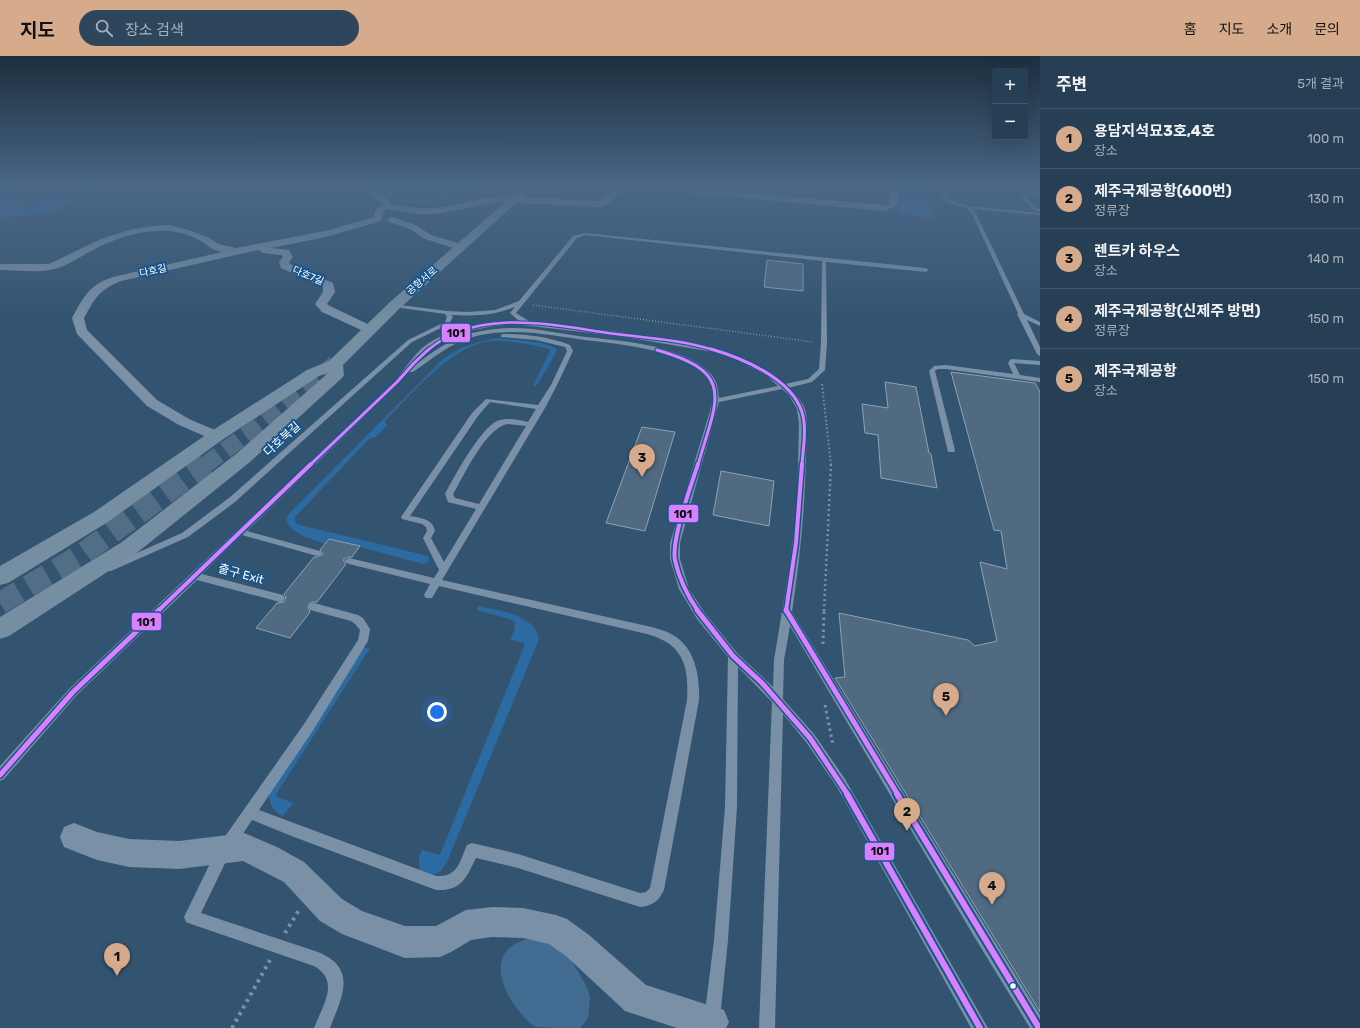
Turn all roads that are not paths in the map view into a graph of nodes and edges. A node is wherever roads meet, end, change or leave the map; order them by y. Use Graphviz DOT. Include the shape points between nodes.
graph roads {
  1 [pos="140,231"];
  2 [pos="181,231"];
  3 [pos="335,231"];
  4 [pos="420,231"];
  5 [pos="478,231"];
  6 [pos="982,231"];
  7 [pos="460,247"];
  8 [pos="252,249"];
  9 [pos="238,251"];
  10 [pos="824,260"];
  11 [pos="0,267"];
  12 [pos="926,270"];
  13 [pos="520,304"];
  14 [pos="394,305"];
  15 [pos="447,313"];
  16 [pos="1020,314"];
  17 [pos="532,323"];
  18 [pos="1040,324"];
  19 [pos="370,330"];
  20 [pos="1039,334"];
  21 [pos="1032,340"];
  22 [pos="1040,354"];
  23 [pos="1040,363"];
  24 [pos="335,364"];
  25 [pos="414,368"];
  26 [pos="1018,377"];
  27 [pos="1040,380"];
  28 [pos="397,382"];
  29 [pos="716,401"];
  30 [pos="541,408"];
  31 [pos="531,425"];
  32 [pos="216,436"];
  33 [pos="951,450"];
  34 [pos="482,507"];
  35 [pos="241,532"];
  36 [pos="317,553"];
  37 [pos="349,561"];
  38 [pos="444,571"];
  39 [pos="196,576"];
  40 [pos="0,577"];
  41 [pos="437,583"];
  42 [pos="67,588"];
  43 [pos="429,595"];
  44 [pos="280,598"];
  45 [pos="314,607"];
  46 [pos="786,611"];
  47 [pos="0,630"];
  48 [pos="733,656"];
  49 [pos="0,775"];
  50 [pos="250,813"];
  51 [pos="74,837"];
  52 [pos="224,850"];
  53 [pos="711,1025"];
  54 [pos="322,1028"];
  55 [pos="767,1028"];
  56 [pos="980,1028"];
  57 [pos="1040,1028"];
  1 -- 11 [label="street" via="96,244 50,267"];
  2 -- 9 [label="street" via="205,239 208,244"];
  3 -- 8 [label="street, 다호길"];
  4 -- 7 [label="street" via="428,237"];
  5 -- 7 [label="street, 공항서로"];
  6 -- 16 [label="lane"];
  7 -- 14 [label="street, 공항서로"];
  8 -- 9 [label="street, 다호길"];
  8 -- 19 [label="street, 다호7길" via="285,252 288,256 284,262 285,266 329,285 329,292 321,304 326,309"];
  9 -- 32 [label="street, 다호길" via="102,284 92,292 78,318 81,331 152,403 184,422"];
  10 -- 12 [label="lane"];
  10 -- 13 [label="lane" via="585,234 575,237"];
  10 -- 29 [label="lane" via="822,370 810,381"];
  13 -- 15 [label="lane" via="496,312"];
  13 -- 17 [label="lane" via="513,313 520,319"];
  14 -- 15 [label="lane"];
  14 -- 19 [label="street, 공항서로"];
  15 -- 42 [label="lane, 다호북길" via="450,317 447,323 410,341 232,500 185,535"];
  16 -- 18 [label="lane"];
  16 -- 21 [label="lane"];
  17 -- 28 [label="lane" via="483,325 447,336 422,352"];
  17 -- 46 [label="lane" via="714,350 733,356 768,374 792,394 801,408 803,424 801,504 795,563"];
  19 -- 24 [label="street, 공항서로"];
  20 -- 21 [label="lane"];
  21 -- 22 [label="lane"];
  23 -- 26 [label="lane" via="1012,361"];
  24 -- 32 [label="street" via="313,373"];
  24 -- 42 [label="street" via="336,374 243,458 130,547"];
  25 -- 28 [label="lane"];
  25 -- 29 [label="lane" via="434,353 472,336 507,330 538,332 645,347 673,354 697,366 711,378"];
  25 -- 30 [label="lane" via="471,342 493,337 518,337 564,345 570,348 570,351"];
  26 -- 27 [label="lane"];
  26 -- 33 [label="lane" via="946,367 936,367 932,371"];
  28 -- 35 [label="lane"];
  29 -- 48 [label="lane" via="678,528 675,559 684,589 701,616"];
  30 -- 31 [label="lane"];
  30 -- 38 [label="lane" via="488,400 405,517 425,522 430,526 431,531 427,538"];
  31 -- 34 [label="lane"];
  31 -- 34 [label="lane" via="511,421 493,426 449,494 451,500 456,502"];
  32 -- 40 [label="street" via="101,517"];
  34 -- 38 [label="lane"];
  35 -- 36 [label="lane"];
  35 -- 39 [label="lane"];
  37 -- 41 [label="lane"];
  38 -- 41 [label="lane"];
  39 -- 44 [label="lane, 출구 Exit"];
  39 -- 49 [label="lane" via="73,692"];
  41 -- 43 [label="lane"];
  41 -- 50 [label="lane" via="647,630 668,637 683,650 693,676 693,700 660,881 653,896 647,900 640,900 518,861 472,850 457,879 447,884 436,883"];
  42 -- 47 [label="street"];
  45 -- 50 [label="lane" via="359,620 365,629 363,641"];
  46 -- 55 [label="lane" via="779,660"];
  46 -- 57 [label="lane"];
  48 -- 53 [label="lane" via="731,807 721,940"];
  48 -- 56 [label="lane" via="784,707 810,738 841,783"];
  50 -- 52 [label="lane"];
  51 -- 52 [label="street" via="97,846 129,853 179,855"];
  52 -- 53 [label="street" via="244,847 267,857 294,872 331,910 353,923 405,942 440,941 466,925 492,922 523,923 556,930 578,946 637,999"];
  52 -- 54 [label="lane" via="191,917 327,965 333,972 336,992"];
}
